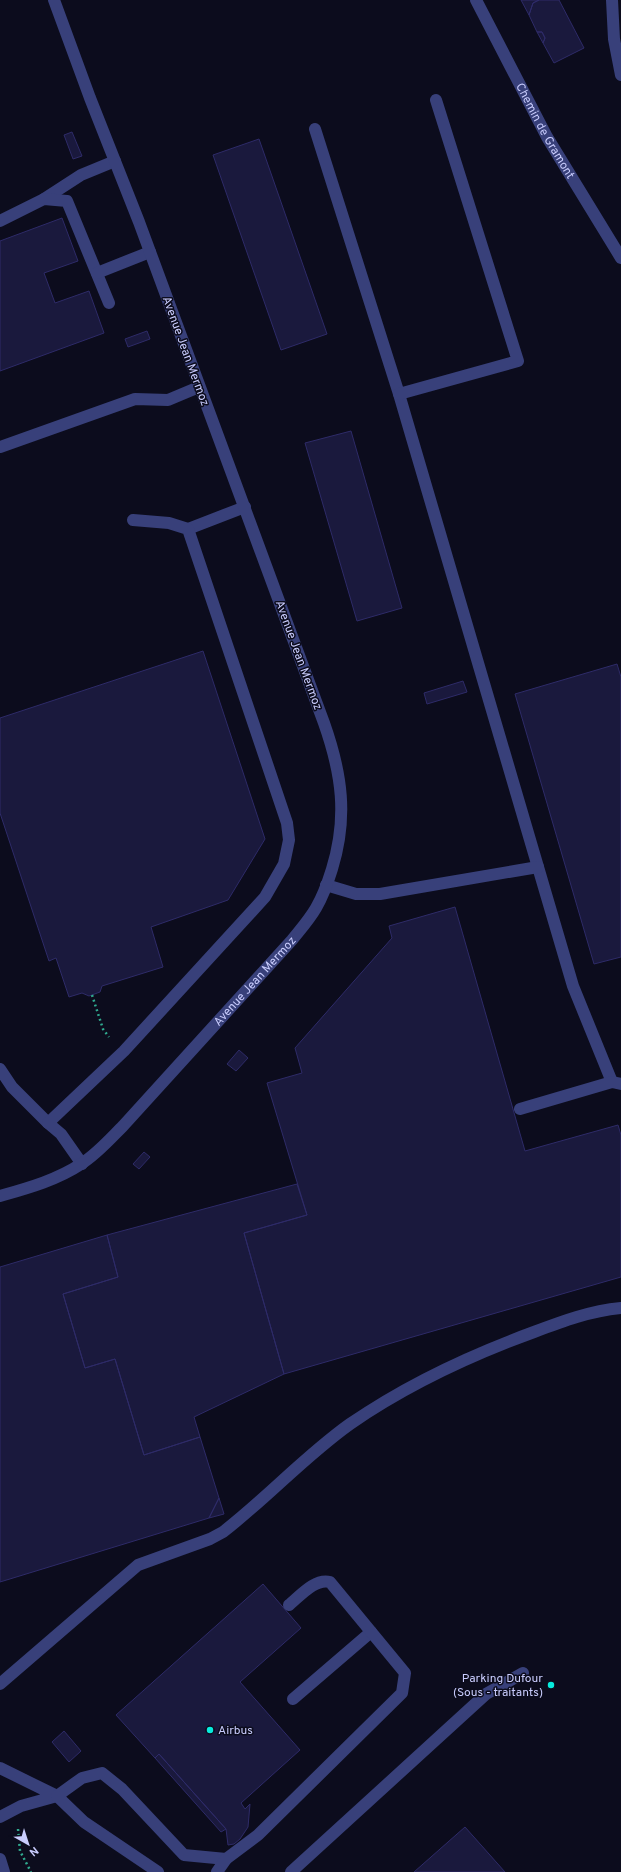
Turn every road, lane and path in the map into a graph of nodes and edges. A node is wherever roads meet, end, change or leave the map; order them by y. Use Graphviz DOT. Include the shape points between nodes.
graph roads {
  1 [pos="54,0"];
  2 [pos="476,0"];
  3 [pos="612,0"];
  4 [pos="620,61"];
  5 [pos="621,75"];
  6 [pos="436,100"];
  7 [pos="315,129"];
  8 [pos="115,161"];
  9 [pos="44,200"];
  10 [pos="0,221"];
  11 [pos="150,252"];
  12 [pos="621,258"];
  13 [pos="97,273"];
  14 [pos="109,303"];
  15 [pos="200,388"];
  16 [pos="399,394"];
  17 [pos="0,447"];
  18 [pos="245,507"];
  19 [pos="133,520"];
  20 [pos="188,529"];
  21 [pos="538,867"];
  22 [pos="326,885"];
  23 [pos="92,995"];
  24 [pos="124,1051"];
  25 [pos="0,1069"];
  26 [pos="616,1083"];
  27 [pos="520,1109"];
  28 [pos="48,1123"];
  29 [pos="82,1164"];
  30 [pos="0,1196"];
  31 [pos="621,1308"];
  32 [pos="289,1605"];
  33 [pos="371,1632"];
  34 [pos="522,1673"];
  35 [pos="0,1684"];
  36 [pos="293,1699"];
  37 [pos="0,1768"];
  38 [pos="57,1796"];
  39 [pos="21,1806"];
  40 [pos="0,1817"];
  41 [pos="0,1859"];
  42 [pos="226,1859"];
  43 [pos="4,1872"];
  44 [pos="31,1872"];
  45 [pos="158,1872"];
  46 [pos="217,1872"];
  47 [pos="291,1872"];
  1 -- 8 [label="street, Avenue Jean Mermoz"];
  2 -- 12 [label="street, Chemin de Gramont" via="547,137"];
  3 -- 4 [label="street" via="614,39"];
  4 -- 5 [label="street"];
  6 -- 16 [label="street" via="518,361"];
  7 -- 16 [label="street"];
  8 -- 9 [label="street" via="81,175"];
  8 -- 11 [label="street, Avenue Jean Mermoz"];
  9 -- 10 [label="street"];
  9 -- 13 [label="street" via="67,201"];
  11 -- 13 [label="street"];
  11 -- 15 [label="street, Avenue Jean Mermoz"];
  13 -- 14 [label="street"];
  15 -- 17 [label="street" via="168,400 135,399"];
  15 -- 18 [label="street, Avenue Jean Mermoz"];
  16 -- 21 [label="street"];
  18 -- 20 [label="street"];
  18 -- 22 [label="street, Avenue Jean Mermoz" via="336,760 342,794 341,823 337,854"];
  19 -- 20 [label="street" via="170,523"];
  20 -- 24 [label="street" via="287,823 288,852 279,876 266,897"];
  21 -- 22 [label="street" via="380,894 356,894"];
  21 -- 26 [label="street" via="572,986"];
  22 -- 29 [label="street, Avenue Jean Mermoz" via="316,908 292,940 123,1126"];
  23 -- 24 [label="path" via="103,1028"];
  24 -- 28 [label="street"];
  25 -- 28 [label="street" via="12,1087"];
  26 -- 27 [label="street"];
  28 -- 29 [label="street" via="61,1134"];
  29 -- 30 [label="street, Avenue Jean Mermoz" via="34,1186"];
  31 -- 35 [label="street" via="583,1314 516,1339 453,1366 383,1404 327,1442 223,1532 138,1565"];
  32 -- 33 [label="street" via="318,1582 330,1582"];
  33 -- 36 [label="street"];
  33 -- 42 [label="street" via="405,1673 402,1693 258,1836"];
  34 -- 47 [label="street" via="486,1694"];
  37 -- 38 [label="street"];
  38 -- 39 [label="street"];
  38 -- 42 [label="street" via="82,1778 102,1773 122,1789 184,1855"];
  38 -- 45 [label="street" via="84,1822"];
  39 -- 40 [label="street"];
  39 -- 44 [label="path" via="18,1824 20,1851"];
  41 -- 43 [label="street"];
  42 -- 46 [label="street"];
}
